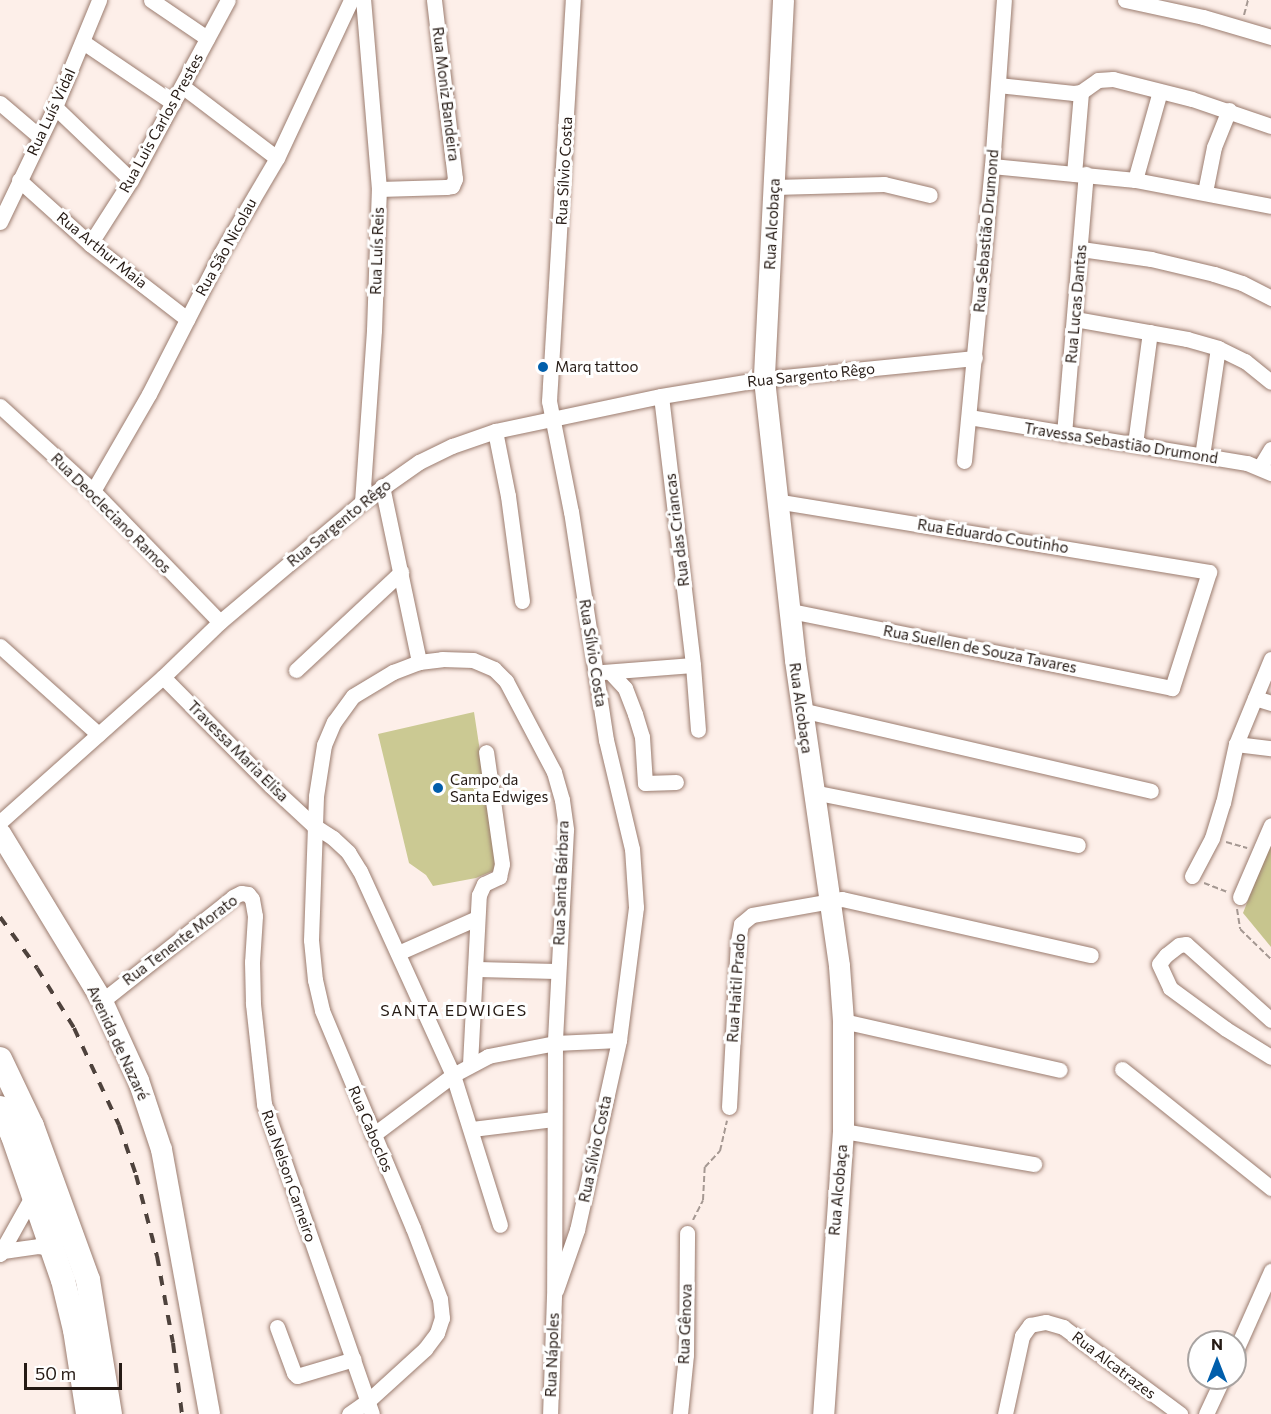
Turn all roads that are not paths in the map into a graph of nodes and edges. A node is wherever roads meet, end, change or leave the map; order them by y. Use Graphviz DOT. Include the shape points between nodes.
graph roads {
  1 [pos="99,0"];
  2 [pos="151,0"];
  3 [pos="228,0"];
  4 [pos="351,0"];
  5 [pos="363,0"];
  6 [pos="434,0"];
  7 [pos="573,0"];
  8 [pos="783,0"];
  9 [pos="1004,0"];
  10 [pos="1125,0"];
  11 [pos="1271,37"];
  12 [pos="207,38"];
  13 [pos="83,42"];
  14 [pos="998,85"];
  15 [pos="182,86"];
  16 [pos="1160,91"];
  17 [pos="1081,92"];
  18 [pos="0,103"];
  19 [pos="173,103"];
  20 [pos="55,107"];
  21 [pos="1228,110"];
  22 [pos="1271,126"];
  23 [pos="40,137"];
  24 [pos="277,158"];
  25 [pos="992,166"];
  26 [pos="1080,174"];
  27 [pos="19,180"];
  28 [pos="131,180"];
  29 [pos="1135,180"];
  30 [pos="774,188"];
  31 [pos="379,189"];
  32 [pos="1205,192"];
  33 [pos="930,195"];
  34 [pos="1271,206"];
  35 [pos="0,222"];
  36 [pos="90,244"];
  37 [pos="1081,249"];
  38 [pos="1271,298"];
  39 [pos="187,319"];
  40 [pos="1075,319"];
  41 [pos="1150,332"];
  42 [pos="1218,348"];
  43 [pos="975,358"];
  44 [pos="764,379"];
  45 [pos="1271,382"];
  46 [pos="661,396"];
  47 [pos="0,406"];
  48 [pos="969,417"];
  49 [pos="551,419"];
  50 [pos="495,431"];
  51 [pos="1064,434"];
  52 [pos="1135,444"];
  53 [pos="1271,449"];
  54 [pos="1202,456"];
  55 [pos="964,461"];
  56 [pos="1265,470"];
  57 [pos="382,486"];
  58 [pos="93,491"];
  59 [pos="776,501"];
  60 [pos="362,502"];
  61 [pos="401,572"];
  62 [pos="522,601"];
  63 [pos="789,610"];
  64 [pos="220,622"];
  65 [pos="0,646"];
  66 [pos="1271,659"];
  67 [pos="420,662"];
  68 [pos="693,665"];
  69 [pos="296,670"];
  70 [pos="603,672"];
  71 [pos="163,677"];
  72 [pos="1172,688"];
  73 [pos="1255,698"];
  74 [pos="1271,703"];
  75 [pos="801,710"];
  76 [pos="698,730"];
  77 [pos="98,734"];
  78 [pos="1236,744"];
  79 [pos="1271,748"];
  80 [pos="486,752"];
  81 [pos="676,782"];
  82 [pos="1150,791"];
  83 [pos="813,792"];
  84 [pos="0,822"];
  85 [pos="313,825"];
  86 [pos="1271,825"];
  87 [pos="0,833"];
  88 [pos="1078,845"];
  89 [pos="1192,876"];
  90 [pos="1240,897"];
  91 [pos="828,902"];
  92 [pos="254,908"];
  93 [pos="477,918"];
  94 [pos="398,953"];
  95 [pos="1091,955"];
  96 [pos="475,969"];
  97 [pos="558,971"];
  98 [pos="102,1001"];
  99 [pos="1271,1020"];
  100 [pos="843,1021"];
  101 [pos="619,1040"];
  102 [pos="555,1042"];
  103 [pos="1271,1057"];
  104 [pos="0,1059"];
  105 [pos="470,1064"];
  106 [pos="1122,1069"];
  107 [pos="1060,1070"];
  108 [pos="453,1075"];
  109 [pos="729,1107"];
  110 [pos="0,1108"];
  111 [pos="553,1119"];
  112 [pos="472,1129"];
  113 [pos="843,1131"];
  114 [pos="373,1135"];
  115 [pos="1034,1164"];
  116 [pos="1271,1188"];
  117 [pos="57,1192"];
  118 [pos="35,1200"];
  119 [pos="500,1225"];
  120 [pos="687,1233"];
  121 [pos="52,1248"];
  122 [pos="1,1253"];
  123 [pos="1271,1271"];
  124 [pos="1267,1294"];
  125 [pos="554,1296"];
  126 [pos="277,1327"];
  127 [pos="1247,1330"];
  128 [pos="354,1359"];
  129 [pos="1217,1390"];
  130 [pos="370,1407"];
  131 [pos="88,1414"];
  132 [pos="110,1414"];
  133 [pos="209,1414"];
  134 [pos="349,1414"];
  135 [pos="550,1414"];
  136 [pos="680,1414"];
  137 [pos="823,1414"];
  138 [pos="1005,1414"];
  139 [pos="1180,1414"];
  140 [pos="1206,1414"];
  1 -- 13 [label="street, Rua Luís Vidal"];
  2 -- 12 [label="street"];
  3 -- 12 [label="street, Rua Luis Carlos Prestes"];
  4 -- 24 [label="street, Rua São Nicolau"];
  5 -- 31 [label="street, Rua Luís Reis"];
  6 -- 31 [label="street, Rua Moniz Bandeira" via="456,179 446,188"];
  7 -- 49 [label="street, Rua Sílvio Costa" via="551,353"];
  8 -- 30 [label="main road, Rua Alcobaça"];
  9 -- 14 [label="street, Rua Sebastião Drumond"];
  10 -- 11 [label="street"];
  12 -- 15 [label="street, Rua Luis Carlos Prestes"];
  13 -- 19 [label="street"];
  13 -- 20 [label="street, Rua Luís Vidal"];
  14 -- 17 [label="street"];
  14 -- 25 [label="street, Rua Sebastião Drumond"];
  15 -- 19 [label="street, Rua Luis Carlos Prestes"];
  15 -- 24 [label="street"];
  16 -- 17 [label="street" via="1107,78"];
  16 -- 21 [label="street"];
  16 -- 29 [label="street"];
  17 -- 26 [label="street, Rua Lucas Dantas"];
  18 -- 23 [label="street"];
  19 -- 28 [label="street, Rua Luis Carlos Prestes"];
  20 -- 23 [label="street, Rua Luís Vidal"];
  20 -- 28 [label="street"];
  21 -- 22 [label="street"];
  21 -- 32 [label="street" via="1214,147"];
  23 -- 27 [label="street, Rua Luís Vidal"];
  24 -- 39 [label="street, Rua São Nicolau"];
  25 -- 26 [label="street"];
  25 -- 43 [label="street, Rua Sebastião Drumond"];
  26 -- 29 [label="street"];
  26 -- 37 [label="street, Rua Lucas Dantas"];
  27 -- 35 [label="street, Rua Luís Vidal"];
  27 -- 36 [label="street, Rua Arthur Maia"];
  28 -- 36 [label="street, Rua Luis Carlos Prestes"];
  29 -- 32 [label="street"];
  30 -- 33 [label="street" via="884,184"];
  30 -- 44 [label="main road, Rua Alcobaça"];
  31 -- 60 [label="street, Rua Luís Reis"];
  32 -- 34 [label="street"];
  36 -- 39 [label="street, Rua Arthur Maia"];
  37 -- 38 [label="street" via="1214,273"];
  37 -- 40 [label="street, Rua Lucas Dantas"];
  39 -- 58 [label="street, Rua São Nicolau"];
  40 -- 41 [label="street"];
  40 -- 51 [label="street, Rua Lucas Dantas"];
  41 -- 42 [label="street"];
  41 -- 52 [label="street"];
  42 -- 45 [label="street" via="1245,361"];
  42 -- 54 [label="street"];
  43 -- 44 [label="street, Rua Sargento Rêgo"];
  43 -- 48 [label="street, Rua Sebastião Drumond"];
  44 -- 46 [label="street, Rua Sargento Rêgo"];
  44 -- 59 [label="main road, Rua Alcobaça"];
  46 -- 49 [label="street, Rua Sargento Rêgo"];
  46 -- 68 [label="street, Rua das Criancas"];
  47 -- 58 [label="street, Rua Deocleciano Ramos"];
  48 -- 51 [label="street, Travessa Sebastião Drumond"];
  48 -- 55 [label="street, Rua Sebastião Drumond"];
  49 -- 50 [label="street, Rua Sargento Rêgo"];
  49 -- 70 [label="street, Rua Sílvio Costa"];
  50 -- 57 [label="street, Rua Sargento Rêgo" via="452,446"];
  50 -- 62 [label="street"];
  51 -- 52 [label="street, Travessa Sebastião Drumond"];
  52 -- 54 [label="street, Travessa Sebastião Drumond"];
  53 -- 56 [label="street"];
  54 -- 56 [label="street, Travessa Sebastião Drumond"];
  57 -- 60 [label="street, Rua Sargento Rêgo"];
  57 -- 61 [label="street"];
  58 -- 64 [label="street, Rua Deocleciano Ramos"];
  59 -- 63 [label="main road, Rua Alcobaça"];
  59 -- 72 [label="street, Rua Eduardo Coutinho" via="1209,572"];
  60 -- 64 [label="street, Rua Sargento Rêgo"];
  61 -- 67 [label="street"];
  61 -- 69 [label="street"];
  63 -- 72 [label="street, Rua Suellen de Souza Tavares"];
  63 -- 75 [label="main road, Rua Alcobaça"];
  64 -- 71 [label="street, Rua Sargento Rêgo"];
  65 -- 77 [label="street"];
  66 -- 73 [label="street"];
  67 -- 85 [label="street, Rua Santa Bárbara" via="393,672 353,696 334,722 324,746"];
  67 -- 97 [label="street, Rua Santa Bárbara" via="473,660 494,669 521,705 554,772 566,830"];
  68 -- 70 [label="street"];
  68 -- 76 [label="street, Rua das Criancas"];
  70 -- 81 [label="street" via="625,688 635,714 642,737 645,783"];
  70 -- 101 [label="street, Rua Sílvio Costa" via="606,740 632,849 635,878 636,907"];
  71 -- 77 [label="street, Rua Sargento Rêgo"];
  71 -- 85 [label="street, Travessa Maria Elisa"];
  73 -- 74 [label="street"];
  73 -- 78 [label="street"];
  75 -- 82 [label="street"];
  75 -- 83 [label="main road, Rua Alcobaça"];
  77 -- 84 [label="street, Rua Sargento Rêgo"];
  78 -- 79 [label="street"];
  78 -- 89 [label="street" via="1212,838"];
  80 -- 93 [label="street" via="502,871 500,877 480,888"];
  83 -- 88 [label="street"];
  83 -- 91 [label="main road, Rua Alcobaça"];
  85 -- 94 [label="street, Travessa Maria Elisa" via="341,845 360,871"];
  85 -- 114 [label="street, Rua Caboclos" via="315,980 322,1010"];
  86 -- 90 [label="street"];
  87 -- 98 [label="main road, Avenida de Nazaré"];
  91 -- 95 [label="street" via="842,899"];
  91 -- 100 [label="main road, Rua Alcobaça"];
  91 -- 109 [label="street, Rua Haitil Prado" via="768,910 741,924"];
  92 -- 98 [label="street, Rua Tenente Morato" via="248,894 234,897"];
  92 -- 128 [label="street, Rua Nelson Carneiro" via="253,1004 264,1104"];
  93 -- 94 [label="street"];
  93 -- 96 [label="street"];
  94 -- 108 [label="street, Travessa Maria Elisa"];
  96 -- 97 [label="street"];
  96 -- 105 [label="street"];
  97 -- 102 [label="street, Rua Santa Bárbara"];
  98 -- 133 [label="main road, Avenida de Nazaré" via="138,1080 162,1149"];
  99 -- 103 [label="street" via="1186,944 1179,945 1159,964 1170,988"];
  100 -- 107 [label="street"];
  100 -- 113 [label="main road, Rua Alcobaça"];
  101 -- 102 [label="street"];
  101 -- 125 [label="street, Rua Sílvio Costa" via="577,1230"];
  102 -- 105 [label="street" via="505,1051"];
  102 -- 111 [label="street, Rua Santa Bárbara"];
  104 -- 117 [label="main road" via="32,1126"];
  105 -- 108 [label="street"];
  106 -- 116 [label="street"];
  108 -- 112 [label="street, Travessa Maria Elisa"];
  108 -- 114 [label="street"];
  110 -- 118 [label="main road"];
  111 -- 112 [label="street"];
  111 -- 125 [label="street, Rua Santa Bárbara"];
  112 -- 119 [label="street, Travessa Maria Elisa"];
  113 -- 115 [label="street"];
  113 -- 137 [label="main road, Rua Alcobaça"];
  114 -- 130 [label="street, Rua Caboclos" via="441,1299 442,1318 437,1334 425,1349"];
  117 -- 118 [label="main road" via="57,1204 50,1210"];
  117 -- 132 [label="main road" via="88,1280"];
  118 -- 121 [label="main road"];
  118 -- 122 [label="street"];
  120 -- 136 [label="street, Rua Gênova" via="686,1355"];
  121 -- 122 [label="street" via="30,1247"];
  121 -- 131 [label="main road" via="75,1330"];
  123 -- 124 [label="street"];
  124 -- 127 [label="street"];
  125 -- 135 [label="street, Rua Nápoles"];
  126 -- 128 [label="street" via="297,1376"];
  128 -- 130 [label="street, Rua Nelson Carneiro"];
  129 -- 140 [label="street"];
  130 -- 134 [label="street, Rua Caboclos"];
  138 -- 139 [label="street, Rua Alcatrazes" via="1022,1336 1030,1325 1046,1322 1063,1327"];
}
